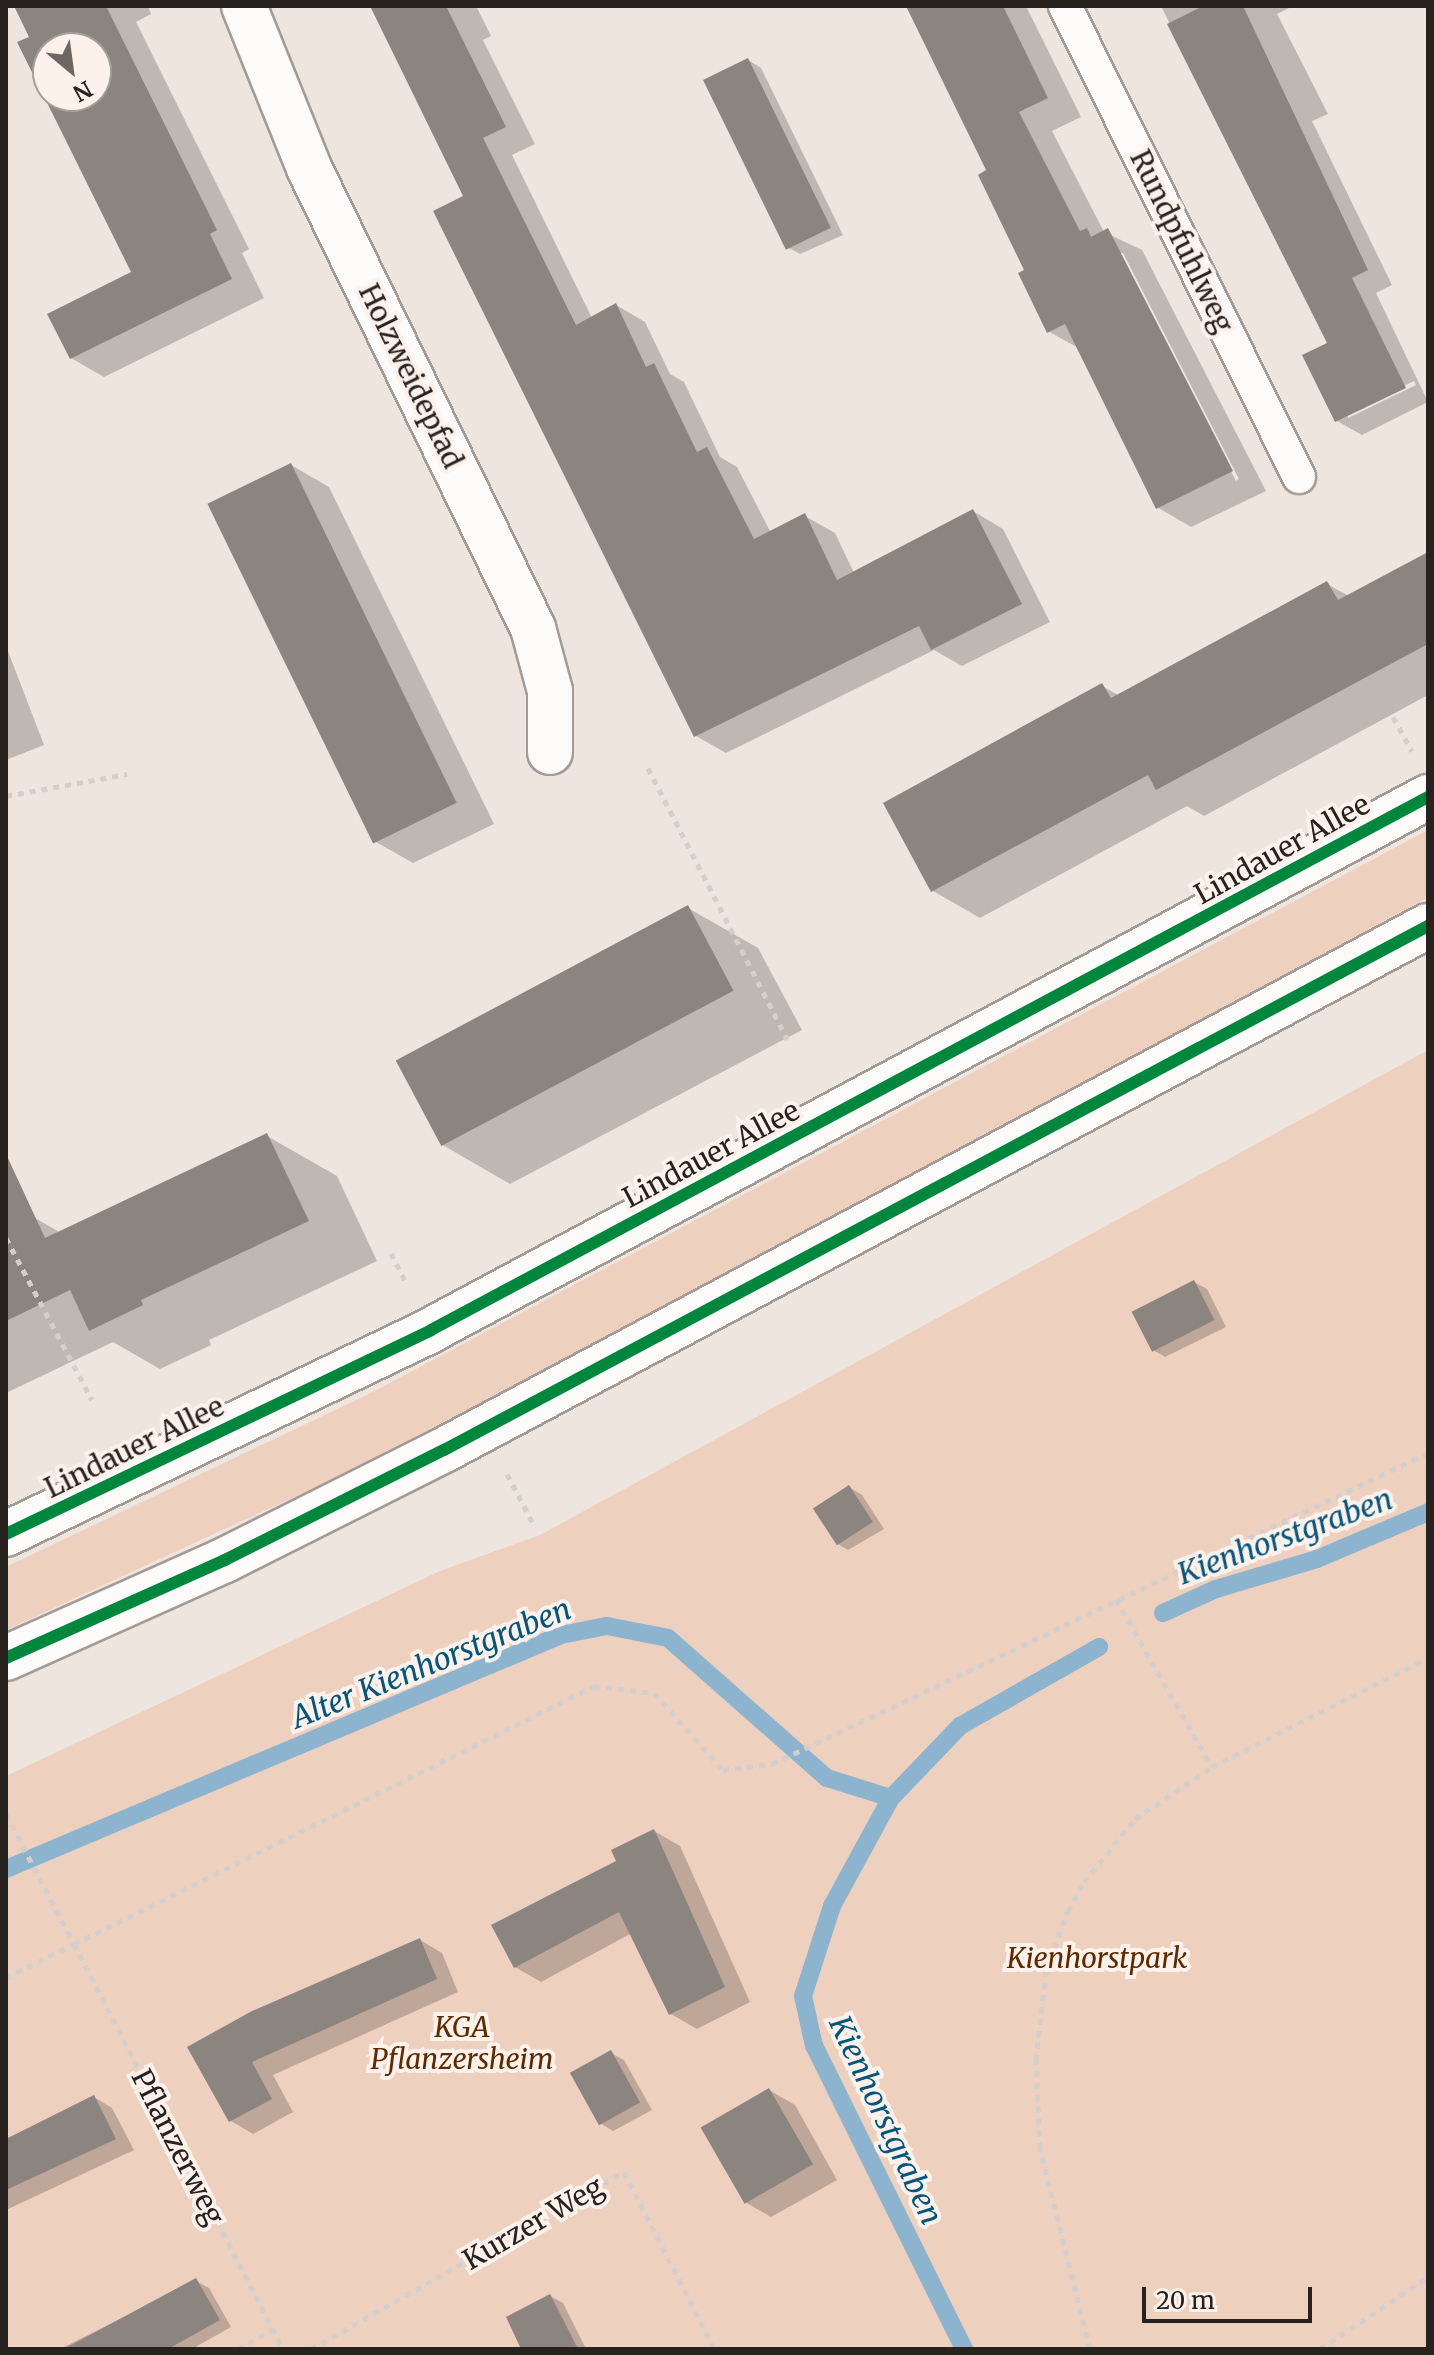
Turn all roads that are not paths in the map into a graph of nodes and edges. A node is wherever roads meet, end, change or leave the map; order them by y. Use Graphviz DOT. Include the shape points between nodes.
graph roads {
  1 [pos="244,6"];
  2 [pos="1065,6"];
  3 [pos="1299,477"];
  4 [pos="550,752"];
  5 [pos="1428,797"];
  6 [pos="1428,926"];
  7 [pos="6,1534"];
  8 [pos="6,1658"];
  1 -- 4 [label="main road, Holzweidepfad" via="309,168 533,628 550,691"];
  2 -- 3 [label="lane, Rundpfuhlweg"];
  5 -- 7 [label="main road, Lindauer Allee" via="431,1330"];
  6 -- 8 [label="main road" via="458,1443 225,1560"];
}
